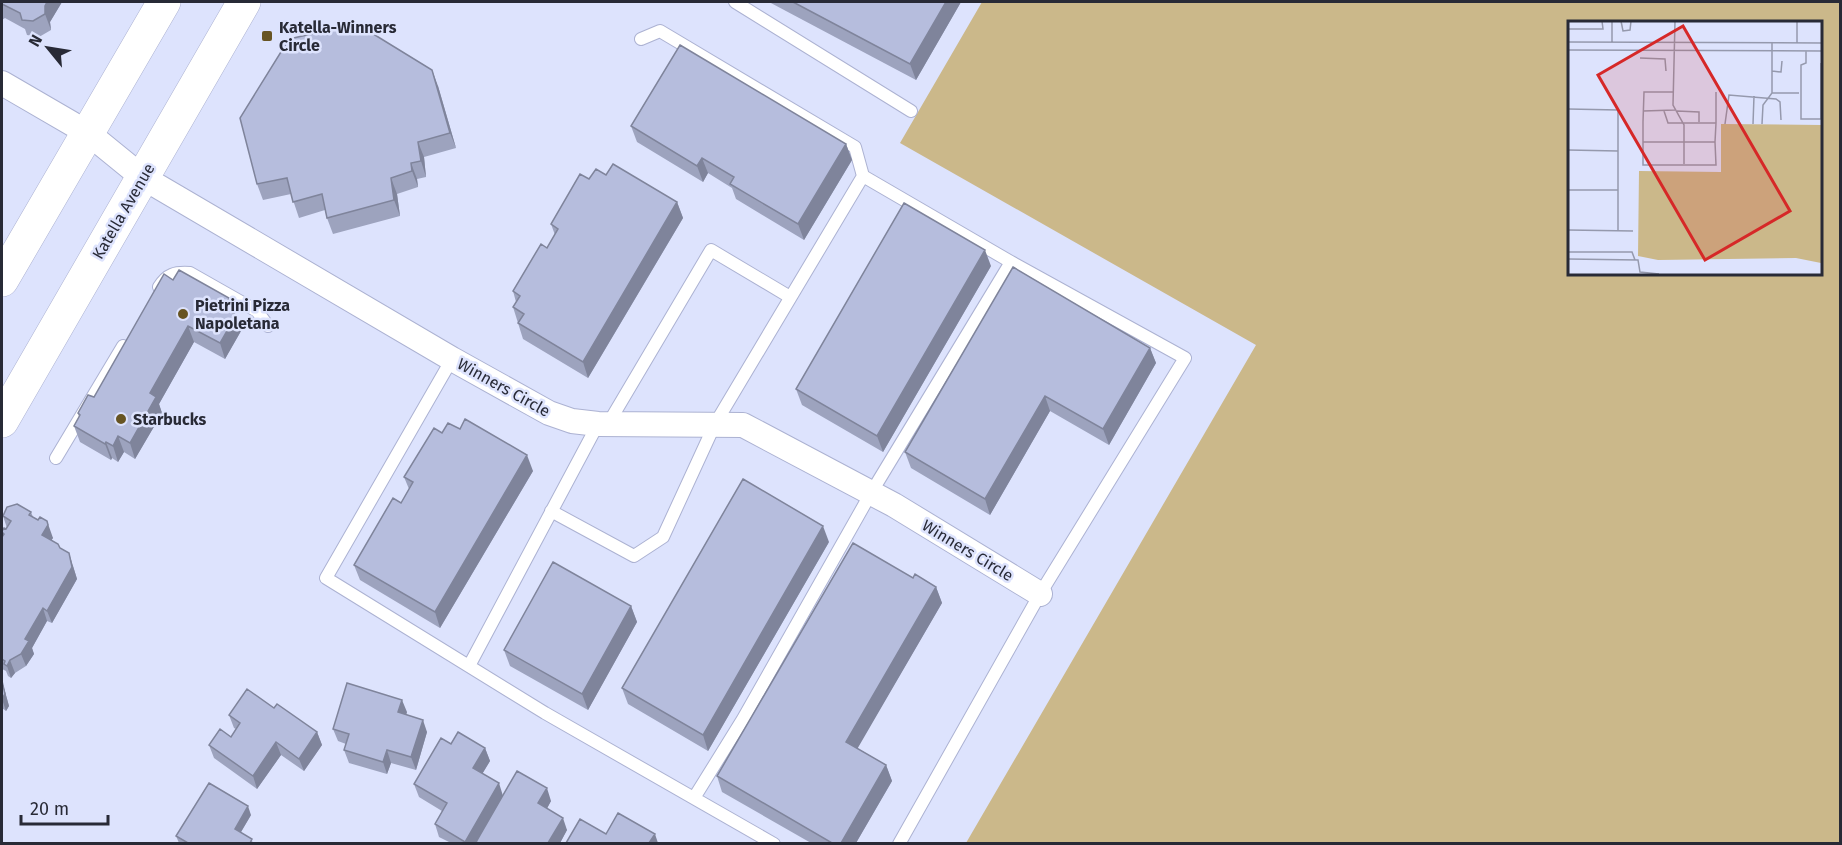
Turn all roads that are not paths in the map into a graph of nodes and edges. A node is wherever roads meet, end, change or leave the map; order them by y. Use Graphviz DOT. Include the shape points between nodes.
graph roads {
  1 [pos="164,2"];
  2 [pos="244,2"];
  3 [pos="735,2"];
  4 [pos="641,39"];
  5 [pos="2,83"];
  6 [pos="911,111"];
  7 [pos="88,133"];
  8 [pos="863,176"];
  9 [pos="142,177"];
  10 [pos="1011,262"];
  11 [pos="2,280"];
  12 [pos="155,294"];
  13 [pos="790,297"];
  14 [pos="268,326"];
  15 [pos="130,335"];
  16 [pos="452,359"];
  17 [pos="2,421"];
  18 [pos="603,424"];
  19 [pos="715,424"];
  20 [pos="56,458"];
  21 [pos="871,493"];
  22 [pos="551,512"];
  23 [pos="1040,594"];
  24 [pos="468,666"];
  25 [pos="694,798"];
  26 [pos="774,843"];
  27 [pos="898,843"];
  1 -- 7 [label="main road"];
  2 -- 9 [label="main road, Katella Avenue"];
  3 -- 6 [label="lane"];
  4 -- 8 [label="lane" via="660,31 855,147"];
  5 -- 7 [label="street, Winners Circle"];
  7 -- 9 [label="street, Winners Circle"];
  7 -- 11 [label="main road"];
  8 -- 10 [label="lane"];
  8 -- 13 [label="lane"];
  9 -- 16 [label="street, Winners Circle"];
  9 -- 17 [label="main road, Katella Avenue"];
  10 -- 21 [label="lane"];
  10 -- 23 [label="lane" via="1185,358"];
  12 -- 14 [label="lane" via="168,275 190,273 257,311"];
  13 -- 18 [label="lane" via="711,250"];
  13 -- 19 [label="lane"];
  15 -- 20 [label="lane"];
  16 -- 18 [label="street, Winners Circle" via="549,413 572,421"];
  16 -- 24 [label="lane" via="326,578"];
  18 -- 19 [label="street, Winners Circle"];
  18 -- 22 [label="lane"];
  19 -- 21 [label="street, Winners Circle" via="743,425"];
  19 -- 22 [label="lane" via="663,537 634,556"];
  21 -- 23 [label="street, Winners Circle"];
  21 -- 25 [label="lane"];
  22 -- 24 [label="lane"];
  23 -- 27 [label="lane"];
  24 -- 25 [label="lane"];
  25 -- 26 [label="lane"];
}
